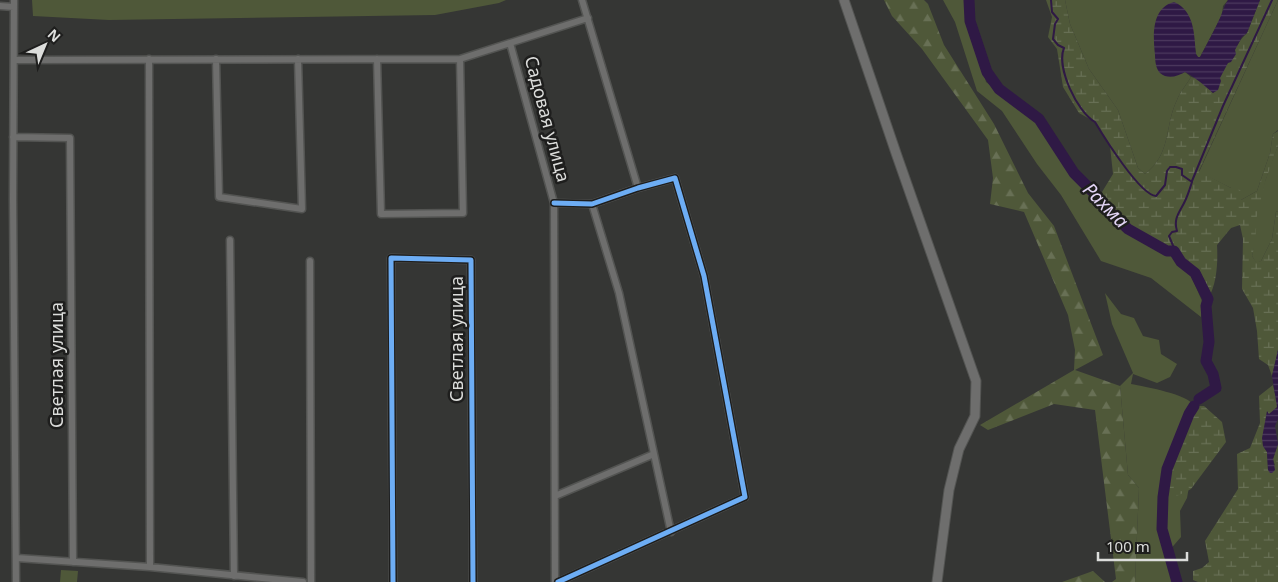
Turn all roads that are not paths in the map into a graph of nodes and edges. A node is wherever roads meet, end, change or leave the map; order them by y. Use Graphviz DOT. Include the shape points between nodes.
graph roads {
  1 [pos="582,0"];
  2 [pos="844,0"];
  3 [pos="14,3"];
  4 [pos="0,6"];
  5 [pos="588,18"];
  6 [pos="510,43"];
  7 [pos="149,59"];
  8 [pos="216,59"];
  9 [pos="298,59"];
  10 [pos="377,59"];
  11 [pos="460,59"];
  12 [pos="14,60"];
  13 [pos="13,137"];
  14 [pos="638,188"];
  15 [pos="554,203"];
  16 [pos="592,204"];
  17 [pos="230,240"];
  18 [pos="310,261"];
  19 [pos="654,454"];
  20 [pos="555,496"];
  21 [pos="671,532"];
  22 [pos="17,558"];
  23 [pos="73,562"];
  24 [pos="150,567"];
  25 [pos="234,576"];
  26 [pos="16,582"];
  27 [pos="303,582"];
  28 [pos="311,582"];
  29 [pos="393,582"];
  30 [pos="473,582"];
  31 [pos="557,582"];
  32 [pos="937,582"];
  1 -- 5 [label="street"];
  2 -- 32 [label="street" via="976,382 975,416 959,449 949,490"];
  3 -- 4 [label="street"];
  3 -- 12 [label="street"];
  5 -- 6 [label="street, Садовая улица"];
  5 -- 14 [label="street"];
  6 -- 11 [label="street, Садовая улица"];
  6 -- 15 [label="street, Садовая улица"];
  7 -- 8 [label="street, Садовая улица"];
  7 -- 12 [label="street, Садовая улица"];
  7 -- 24 [label="street"];
  8 -- 9 [label="street, Садовая улица"];
  8 -- 9 [label="street" via="219,197 302,210"];
  9 -- 10 [label="street, Садовая улица"];
  10 -- 11 [label="street, Садовая улица"];
  10 -- 11 [label="street" via="381,214 463,213"];
  12 -- 13 [label="street"];
  13 -- 22 [label="street"];
  13 -- 23 [label="street, Светлая улица" via="70,138"];
  14 -- 16 [label="street"];
  14 -- 21 [label="street" via="674,178 704,276 745,497"];
  15 -- 16 [label="street"];
  15 -- 20 [label="street"];
  16 -- 19 [label="street" via="619,293"];
  17 -- 25 [label="street"];
  18 -- 28 [label="street"];
  19 -- 20 [label="street"];
  19 -- 21 [label="street"];
  20 -- 31 [label="street"];
  21 -- 31 [label="street"];
  22 -- 23 [label="street"];
  22 -- 26 [label="street"];
  23 -- 24 [label="street"];
  24 -- 25 [label="street"];
  25 -- 27 [label="street"];
  29 -- 30 [label="street, Светлая улица" via="391,258 471,260"];
}
